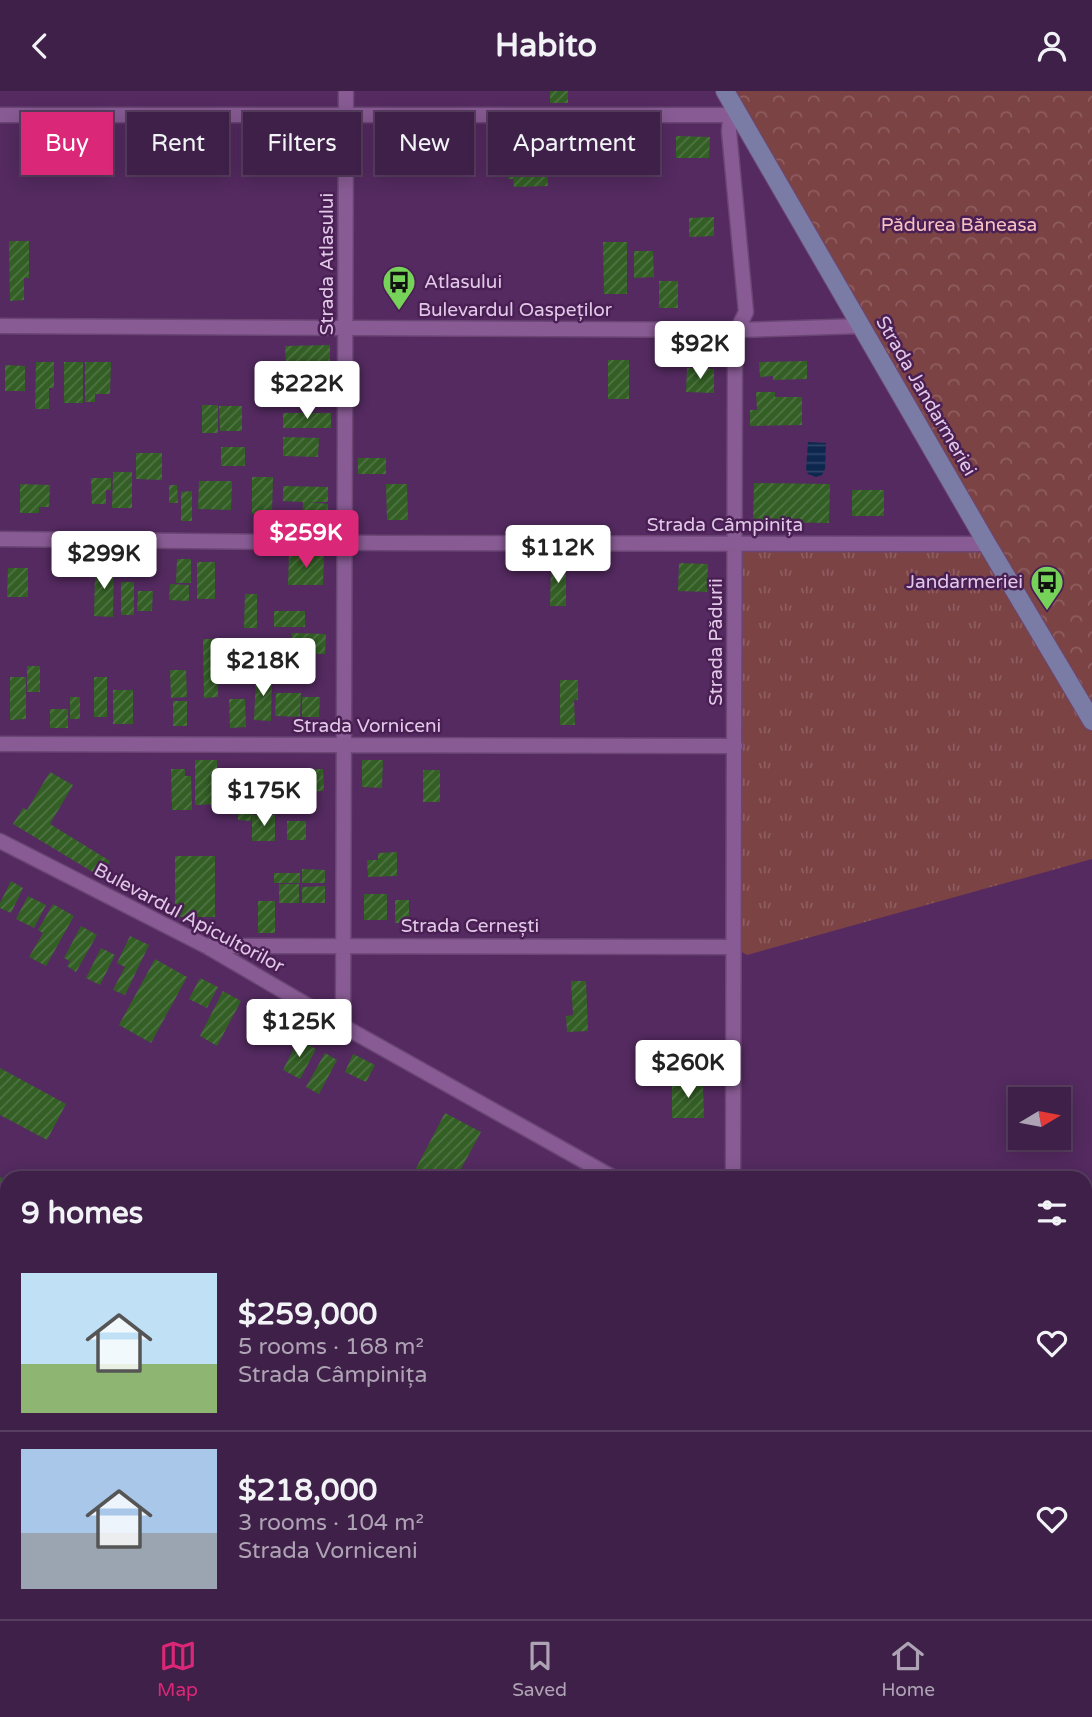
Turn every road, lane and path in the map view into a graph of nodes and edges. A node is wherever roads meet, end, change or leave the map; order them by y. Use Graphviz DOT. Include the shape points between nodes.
graph roads {
  1 [pos="346,91"];
  2 [pos="725,91"];
  3 [pos="345,112"];
  4 [pos="0,115"];
  5 [pos="243,115"];
  6 [pos="361,115"];
  7 [pos="739,115"];
  8 [pos="345,175"];
  9 [pos="0,326"];
  10 [pos="862,326"];
  11 [pos="346,329"];
  12 [pos="737,330"];
  13 [pos="0,539"];
  14 [pos="345,542"];
  15 [pos="735,544"];
  16 [pos="987,544"];
  17 [pos="1092,720"];
  18 [pos="0,744"];
  19 [pos="345,745"];
  20 [pos="735,746"];
  21 [pos="0,841"];
  22 [pos="206,946"];
  23 [pos="343,946"];
  24 [pos="733,947"];
  25 [pos="343,1026"];
  26 [pos="602,1171"];
  27 [pos="733,1171"];
  1 -- 3 [label="street, Strada Atlasului"];
  2 -- 7 [label="street, Strada Jandarmeriei"];
  4 -- 5 [label="street"];
  6 -- 7 [label="street"];
  7 -- 10 [label="street, Strada Jandarmeriei"];
  7 -- 12 [label="street, Strada Pădurii" via="729,126 746,312"];
  8 -- 11 [label="street, Strada Atlasului"];
  9 -- 11 [label="street, Bulevardul Oaspeților"];
  10 -- 12 [label="street, Bulevardul Oaspeților"];
  10 -- 16 [label="street, Strada Jandarmeriei"];
  11 -- 12 [label="street, Bulevardul Oaspeților"];
  11 -- 14 [label="street, Strada Atlasului"];
  12 -- 15 [label="street, Strada Pădurii"];
  13 -- 14 [label="street, Strada Câmpinița"];
  14 -- 15 [label="street, Strada Câmpinița"];
  14 -- 19 [label="street, Strada Atlasului"];
  15 -- 16 [label="street, Strada Câmpinița"];
  15 -- 20 [label="street, Strada Pădurii"];
  16 -- 17 [label="street, Strada Jandarmeriei"];
  18 -- 19 [label="street, Strada Vorniceni"];
  19 -- 20 [label="street, Strada Vorniceni"];
  19 -- 23 [label="street, Strada Atlasului"];
  20 -- 24 [label="street, Strada Pădurii"];
  21 -- 22 [label="street, Bulevardul Apicultorilor"];
  22 -- 23 [label="street, Strada Cernești"];
  22 -- 25 [label="street, Bulevardul Apicultorilor"];
  23 -- 24 [label="street, Strada Cernești"];
  23 -- 25 [label="street, Strada Atlasului"];
  24 -- 27 [label="street, Strada Pădurii"];
  25 -- 26 [label="street, Bulevardul Apicultorilor"];
}
